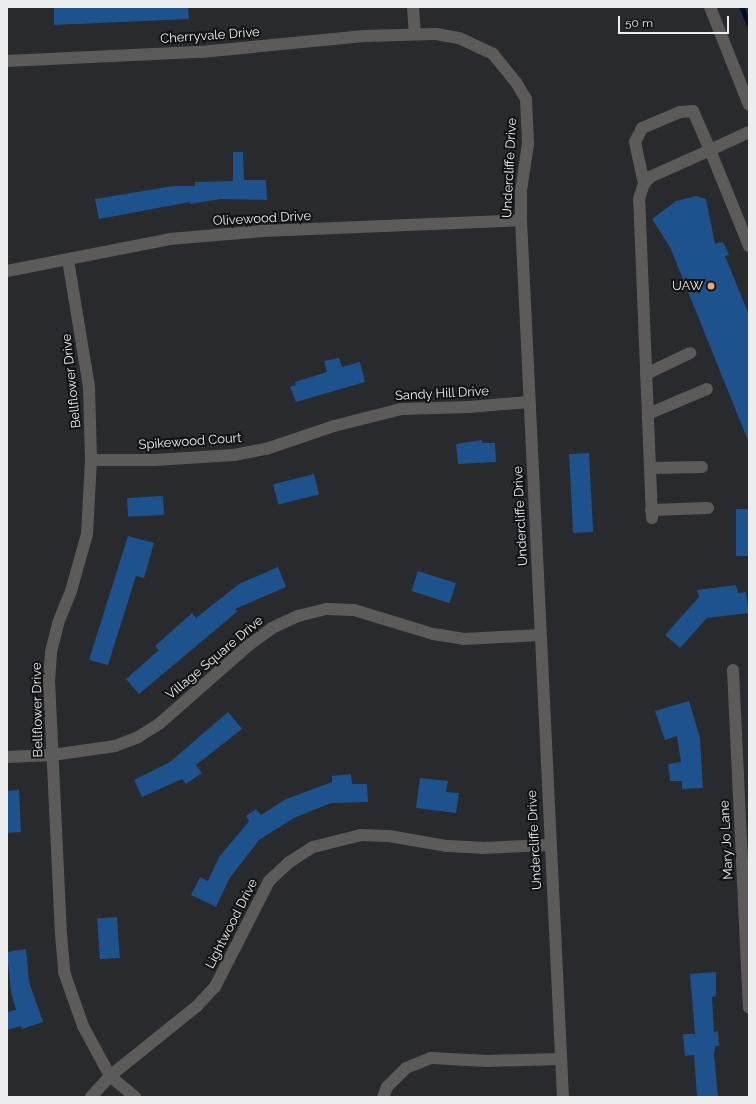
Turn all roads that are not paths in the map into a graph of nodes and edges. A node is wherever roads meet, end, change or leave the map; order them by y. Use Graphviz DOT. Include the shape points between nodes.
graph roads {
  1 [pos="413,7"];
  2 [pos="710,7"];
  3 [pos="415,34"];
  4 [pos="7,60"];
  5 [pos="749,105"];
  6 [pos="749,132"];
  7 [pos="710,150"];
  8 [pos="644,184"];
  9 [pos="521,220"];
  10 [pos="749,246"];
  11 [pos="68,260"];
  12 [pos="7,271"];
  13 [pos="690,353"];
  14 [pos="646,374"];
  15 [pos="707,390"];
  16 [pos="529,402"];
  17 [pos="648,414"];
  18 [pos="334,426"];
  19 [pos="91,460"];
  20 [pos="702,467"];
  21 [pos="650,468"];
  22 [pos="708,508"];
  23 [pos="540,635"];
  24 [pos="733,670"];
  25 [pos="52,755"];
  26 [pos="7,757"];
  27 [pos="549,845"];
  28 [pos="749,1008"];
  29 [pos="560,1059"];
  30 [pos="110,1076"];
  31 [pos="91,1097"];
  32 [pos="135,1097"];
  33 [pos="383,1097"];
  34 [pos="563,1097"];
  1 -- 3 [label="street"];
  2 -- 5 [label="street"];
  3 -- 4 [label="street, Cherryvale Drive" via="194,52"];
  3 -- 9 [label="street, Undercliffe Drive" via="459,38 478,45 493,54 526,99 528,144 521,191"];
  6 -- 7 [label="street"];
  7 -- 8 [label="street" via="650,177"];
  7 -- 8 [label="street" via="693,111 680,112 642,128 635,142"];
  7 -- 10 [label="street"];
  8 -- 14 [label="street" via="640,199"];
  9 -- 11 [label="street, Olivewood Drive" via="263,231 178,238"];
  9 -- 16 [label="street, Undercliffe Drive"];
  11 -- 12 [label="street, Olivewood Drive"];
  11 -- 19 [label="street, Bellflower Drive" via="89,387"];
  13 -- 14 [label="street"];
  14 -- 17 [label="street"];
  15 -- 17 [label="street"];
  16 -- 18 [label="street, Sandy Hill Drive" via="469,407 401,408"];
  16 -- 23 [label="street, Undercliffe Drive"];
  17 -- 21 [label="street"];
  18 -- 19 [label="street, Spikewood Court" via="266,449 234,455 155,460"];
  19 -- 25 [label="street, Bellflower Drive" via="87,534 51,653 49,680"];
  20 -- 21 [label="street"];
  21 -- 22 [label="street" via="651,514"];
  23 -- 25 [label="street, Village Square Drive" via="463,639 433,634 354,610 327,609 298,616 272,628 249,645 164,719 138,737 115,746"];
  23 -- 27 [label="street, Undercliffe Drive"];
  24 -- 28 [label="street, Mary Jo Lane"];
  25 -- 26 [label="street, Village Square Drive"];
  25 -- 30 [label="street, Bellflower Drive" via="64,972 84,1026"];
  27 -- 29 [label="street, Undercliffe Drive"];
  27 -- 30 [label="street, Lightwood Drive" via="482,848 362,835 313,847 288,863 269,881 215,987 197,1006"];
  29 -- 33 [label="street" via="487,1061 430,1058 406,1068 387,1087"];
  29 -- 34 [label="street, Undercliffe Drive"];
  30 -- 31 [label="street, Lightwood Drive"];
  30 -- 32 [label="street, Bellflower Drive"];
}
